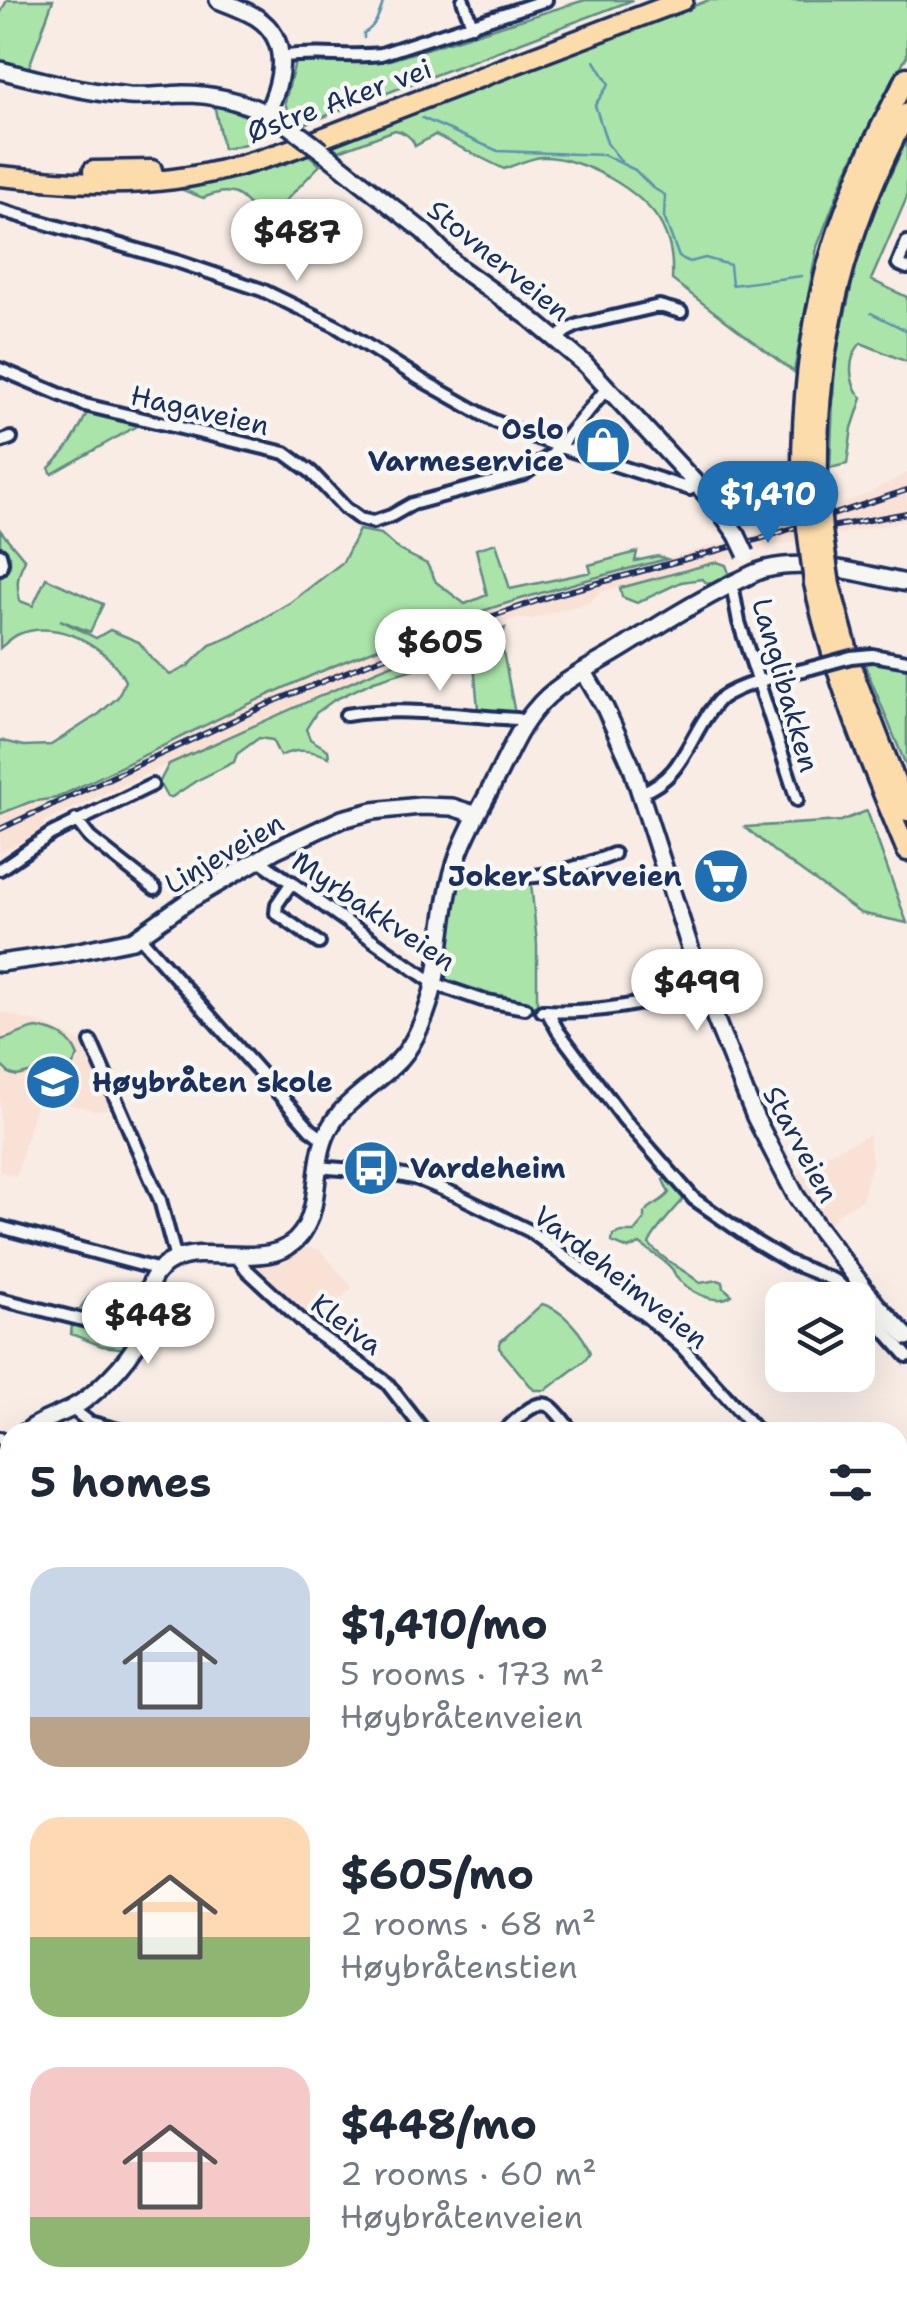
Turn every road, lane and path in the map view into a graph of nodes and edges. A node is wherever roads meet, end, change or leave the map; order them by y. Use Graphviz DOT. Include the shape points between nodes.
graph roads {
  1 [pos="218,0"];
  2 [pos="462,0"];
  3 [pos="546,0"];
  4 [pos="648,0"];
  5 [pos="682,0"];
  6 [pos="472,25"];
  7 [pos="281,57"];
  8 [pos="0,70"];
  9 [pos="907,77"];
  10 [pos="267,113"];
  11 [pos="907,113"];
  12 [pos="0,164"];
  13 [pos="0,176"];
  14 [pos="0,210"];
  15 [pos="907,242"];
  16 [pos="907,268"];
  17 [pos="681,312"];
  18 [pos="557,340"];
  19 [pos="0,369"];
  20 [pos="607,388"];
  21 [pos="559,446"];
  22 [pos="697,484"];
  23 [pos="810,486"];
  24 [pos="0,554"];
  25 [pos="0,568"];
  26 [pos="752,574"];
  27 [pos="907,583"];
  28 [pos="732,584"];
  29 [pos="822,584"];
  30 [pos="907,661"];
  31 [pos="584,672"];
  32 [pos="758,683"];
  33 [pos="346,715"];
  34 [pos="526,722"];
  35 [pos="152,785"];
  36 [pos="641,793"];
  37 [pos="797,800"];
  38 [pos="907,811"];
  39 [pos="477,815"];
  40 [pos="76,820"];
  41 [pos="906,850"];
  42 [pos="614,854"];
  43 [pos="258,860"];
  44 [pos="0,869"];
  45 [pos="453,870"];
  46 [pos="292,882"];
  47 [pos="156,889"];
  48 [pos="139,936"];
  49 [pos="319,943"];
  50 [pos="0,963"];
  51 [pos="434,984"];
  52 [pos="703,988"];
  53 [pos="525,1008"];
  54 [pos="91,1042"];
  55 [pos="324,1140"];
  56 [pos="317,1167"];
  57 [pos="0,1227"];
  58 [pos="236,1256"];
  59 [pos="176,1258"];
  60 [pos="160,1270"];
  61 [pos="0,1299"];
  62 [pos="142,1335"];
  63 [pos="907,1337"];
  64 [pos="907,1356"];
  65 [pos="72,1408"];
  66 [pos="41,1422"];
  67 [pos="90,1422"];
  68 [pos="417,1422"];
  69 [pos="515,1422"];
  70 [pos="564,1422"];
  71 [pos="749,1422"];
  1 -- 7 [label="street" via="265,24"];
  2 -- 6 [label="street"];
  3 -- 6 [label="street"];
  4 -- 12 [label="highway, Østre Aker vei" via="212,161 105,171"];
  5 -- 13 [label="highway, Østre Aker vei" via="235,167 142,183"];
  6 -- 7 [label="street" via="381,54"];
  7 -- 10 [label="street"];
  8 -- 10 [label="street, Stovnerveien" via="103,92 215,97"];
  9 -- 23 [label="highway" via="858,171 829,252 806,370 802,432"];
  10 -- 18 [label="street, Stovnerveien, bridge"];
  11 -- 23 [label="highway" via="865,203 835,299"];
  14 -- 21 [label="street" via="262,290 336,326 494,421"];
  15 -- 16 [label="street" via="898,264"];
  17 -- 18 [label="street" via="659,306 572,327"];
  18 -- 20 [label="street, Stovnerveien"];
  19 -- 21 [label="street, Hagaveien" via="85,405 286,453 345,508 373,522 412,504 516,478"];
  20 -- 21 [label="street"];
  20 -- 22 [label="street, Stovnerveien"];
  21 -- 22 [label="street" via="690,488"];
  22 -- 26 [label="street, Stovnerveien, bridge" via="737,536"];
  23 -- 29 [label="highway, bridge" via="822,530"];
  24 -- 25 [label="street"];
  26 -- 27 [label="street" via="814,566"];
  26 -- 28 [label="street"];
  28 -- 31 [label="street"];
  28 -- 32 [label="street, Langlibakken"];
  29 -- 38 [label="highway"];
  29 -- 41 [label="highway" via="826,634 847,702"];
  30 -- 32 [label="street, bridge" via="851,657"];
  31 -- 34 [label="street"];
  31 -- 36 [label="street, Starveien"];
  32 -- 36 [label="street" via="718,701 670,775"];
  32 -- 37 [label="street, Langlibakken"];
  33 -- 34 [label="street"];
  34 -- 39 [label="street"];
  35 -- 40 [label="street"];
  36 -- 52 [label="street, Starveien"];
  39 -- 43 [label="street, Linjeveien" via="444,806 372,810 316,828"];
  39 -- 45 [label="street"];
  40 -- 44 [label="street"];
  40 -- 47 [label="street"];
  42 -- 45 [label="street" via="544,876 497,878"];
  43 -- 46 [label="street, Myrbakkveien"];
  43 -- 48 [label="street, Linjeveien"];
  45 -- 51 [label="street"];
  46 -- 49 [label="street" via="276,913"];
  46 -- 51 [label="street, Myrbakkveien"];
  48 -- 50 [label="street, Linjeveien"];
  48 -- 55 [label="street"];
  51 -- 53 [label="street, Myrbakkveien"];
  51 -- 55 [label="street" via="406,1051 343,1108"];
  52 -- 63 [label="street, Starveien" via="796,1196"];
  52 -- 64 [label="street" via="619,1008 544,1011 694,1199 757,1244 836,1281"];
  54 -- 59 [label="street" via="160,1200"];
  55 -- 56 [label="street"];
  56 -- 58 [label="street" via="309,1218 297,1238 278,1251"];
  56 -- 71 [label="street, Vardeheimveien" via="418,1179 530,1231 682,1347"];
  57 -- 60 [label="street"];
  58 -- 59 [label="street"];
  58 -- 68 [label="street, Kleiva" via="312,1330 387,1382"];
  59 -- 60 [label="street"];
  60 -- 62 [label="street" via="148,1288"];
  61 -- 62 [label="street"];
  62 -- 65 [label="street" via="108,1378"];
  65 -- 66 [label="street"];
  65 -- 67 [label="street"];
  69 -- 70 [label="street" via="542,1404"];
}
